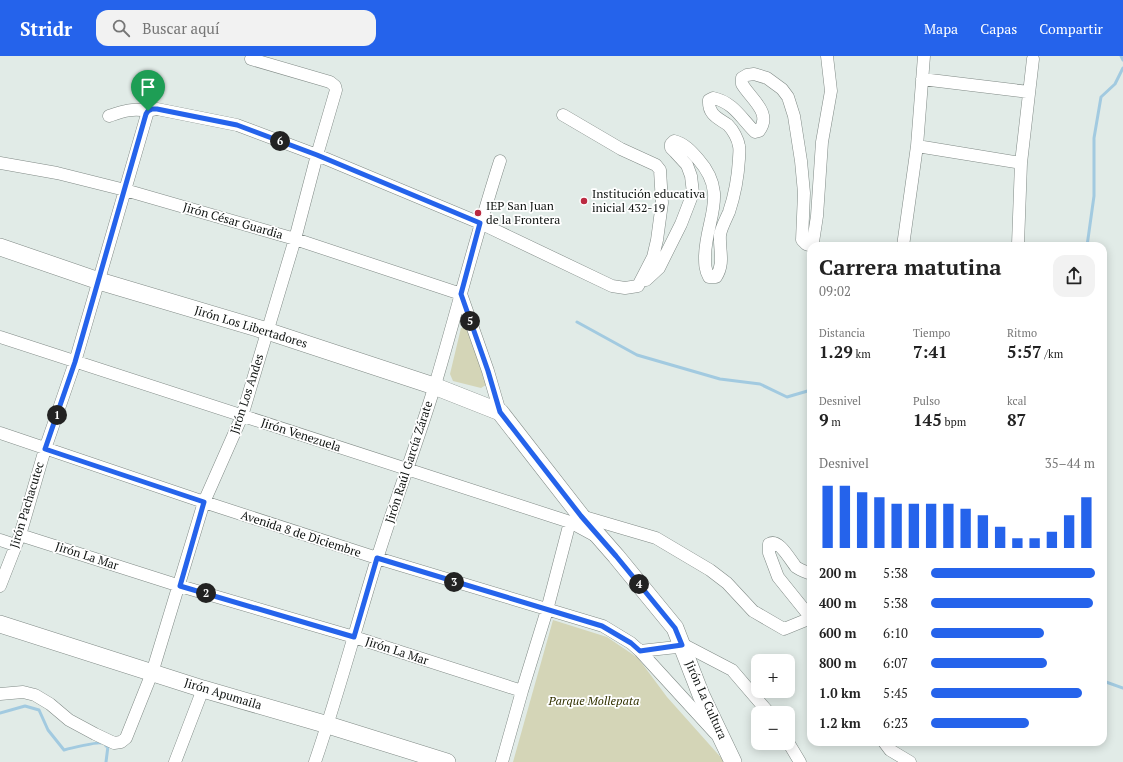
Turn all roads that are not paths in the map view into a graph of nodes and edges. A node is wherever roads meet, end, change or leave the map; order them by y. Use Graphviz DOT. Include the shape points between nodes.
graph roads {
  1 [pos="827,56"];
  2 [pos="924,56"];
  3 [pos="251,59"];
  4 [pos="1033,59"];
  5 [pos="922,79"];
  6 [pos="1029,92"];
  7 [pos="152,110"];
  8 [pos="563,115"];
  9 [pos="109,116"];
  10 [pos="917,146"];
  11 [pos="317,155"];
  12 [pos="500,161"];
  13 [pos="0,163"];
  14 [pos="1022,163"];
  15 [pos="125,190"];
  16 [pos="480,223"];
  17 [pos="295,239"];
  18 [pos="813,242"];
  19 [pos="904,242"];
  20 [pos="1018,242"];
  21 [pos="807,244"];
  22 [pos="0,247"];
  23 [pos="99,280"];
  24 [pos="638,286"];
  25 [pos="461,294"];
  26 [pos="267,331"];
  27 [pos="0,337"];
  28 [pos="75,362"];
  29 [pos="434,386"];
  30 [pos="500,412"];
  31 [pos="242,416"];
  32 [pos="0,433"];
  33 [pos="45,449"];
  34 [pos="408,469"];
  35 [pos="204,502"];
  36 [pos="576,519"];
  37 [pos="0,540"];
  38 [pos="17,540"];
  39 [pos="377,558"];
  40 [pos="807,572"];
  41 [pos="0,586"];
  42 [pos="180,586"];
  43 [pos="547,610"];
  44 [pos="807,613"];
  45 [pos="807,620"];
  46 [pos="0,624"];
  47 [pos="354,637"];
  48 [pos="682,645"];
  49 [pos="640,651"];
  50 [pos="152,673"];
  51 [pos="203,689"];
  52 [pos="522,690"];
  53 [pos="0,694"];
  54 [pos="763,706"];
  55 [pos="328,725"];
  56 [pos="725,744"];
  57 [pos="887,746"];
  58 [pos="793,750"];
  59 [pos="175,762"];
  60 [pos="315,762"];
  61 [pos="447,762"];
  62 [pos="502,762"];
  63 [pos="733,762"];
  64 [pos="800,762"];
  65 [pos="910,762"];
  1 -- 18 [label="street" via="831,91 822,142 818,209"];
  2 -- 5 [label="street"];
  3 -- 11 [label="street, Jirón Los Andes" via="330,82 335,86"];
  4 -- 6 [label="street"];
  5 -- 6 [label="street"];
  5 -- 10 [label="street"];
  6 -- 14 [label="street"];
  7 -- 9 [label="street" via="125,110"];
  7 -- 11 [label="street" via="237,125"];
  7 -- 15 [label="street, Jirón Pachacutec"];
  8 -- 24 [label="street" via="621,149 656,165 660,170 662,203 657,240 653,257"];
  10 -- 14 [label="street"];
  10 -- 19 [label="street"];
  11 -- 16 [label="street"];
  11 -- 17 [label="street, Jirón Los Andes"];
  12 -- 16 [label="street, Jirón Raúl García Zárate"];
  13 -- 15 [label="street, Jirón César Guardia" via="57,173"];
  14 -- 20 [label="street"];
  15 -- 17 [label="street, Jirón César Guardia"];
  15 -- 23 [label="street, Jirón Pachacutec"];
  16 -- 24 [label="street" via="612,286"];
  16 -- 25 [label="street, Jirón Raúl García Zárate"];
  17 -- 25 [label="street, Jirón César Guardia"];
  17 -- 26 [label="street, Jirón Los Andes"];
  21 -- 24 [label="street" via="802,240 804,193 801,161 794,116 788,97 782,88 767,78 754,74 747,75 742,78 742,84 761,110 763,119 759,131 754,132 733,106 725,101 713,98 709,100 712,113 735,134 739,147 736,189 720,235 722,264 719,272 716,276 709,277 706,268 707,238 715,206 713,184 697,157 674,141 671,148 687,165 691,176 692,193 681,224 659,268"];
  22 -- 23 [label="street, Jirón Los Libertadores"];
  23 -- 26 [label="street, Jirón Los Libertadores"];
  23 -- 28 [label="street, Jirón Pachacutec"];
  25 -- 29 [label="street, Jirón Raúl García Zárate"];
  25 -- 30 [label="street"];
  26 -- 29 [label="street, Jirón Los Libertadores"];
  26 -- 31 [label="street, Jirón Los Andes"];
  27 -- 28 [label="street, Jirón Venezuela"];
  28 -- 31 [label="street, Jirón Venezuela"];
  28 -- 33 [label="street, Jirón Pachacutec"];
  29 -- 30 [label="street, Jirón Los Libertadores"];
  29 -- 34 [label="street, Jirón Raúl García Zárate"];
  30 -- 36 [label="street, Jirón La Cultura"];
  31 -- 34 [label="street, Jirón Venezuela"];
  31 -- 35 [label="street, Jirón Los Andes"];
  32 -- 33 [label="street, Avenida 8 de Diciembre"];
  33 -- 35 [label="street, Avenida 8 de Diciembre"];
  33 -- 38 [label="street, Jirón Pachacutec"];
  34 -- 36 [label="street, Jirón Venezuela"];
  34 -- 39 [label="street, Jirón Raúl García Zárate"];
  35 -- 39 [label="street, Avenida 8 de Diciembre"];
  35 -- 42 [label="street, Jirón Los Andes"];
  36 -- 43 [label="street"];
  36 -- 45 [label="street, Jirón Venezuela" via="656,538 710,570 727,583 753,611 784,629"];
  36 -- 48 [label="street, Jirón La Cultura" via="600,538 675,628"];
  37 -- 38 [label="street, Jirón La Mar"];
  38 -- 41 [label="street, Jirón Pachacutec"];
  38 -- 42 [label="street, Jirón La Mar"];
  39 -- 43 [label="street, Avenida 8 de Diciembre"];
  39 -- 47 [label="street, Jirón Raúl García Zárate"];
  40 -- 44 [label="street" via="798,568 775,542 769,544 769,553 778,577"];
  42 -- 47 [label="street, Jirón La Mar"];
  42 -- 50 [label="street, Jirón Los Andes"];
  43 -- 49 [label="street, Avenida 8 de Diciembre" via="602,626"];
  43 -- 52 [label="street"];
  46 -- 50 [label="street, Jirón Apumaila"];
  47 -- 52 [label="street, Jirón La Mar"];
  47 -- 55 [label="street, Jirón Raúl García Zárate"];
  48 -- 49 [label="street"];
  48 -- 54 [label="street" via="732,670"];
  48 -- 56 [label="street, Jirón La Cultura" via="701,695"];
  49 -- 56 [label="street, Avenida 8 de Diciembre"];
  50 -- 51 [label="street, Jirón Apumaila"];
  50 -- 53 [label="street, Jirón Los Andes" via="126,738 114,743 69,720 35,695 23,692"];
  51 -- 55 [label="street, Jirón Apumaila"];
  51 -- 59 [label="street"];
  52 -- 62 [label="street"];
  55 -- 60 [label="street, Jirón Raúl García Zárate"];
  55 -- 61 [label="street, Jirón Apumaila"];
  56 -- 63 [label="street, Jirón La Cultura"];
  57 -- 65 [label="street"];
  58 -- 64 [label="street"];
}
